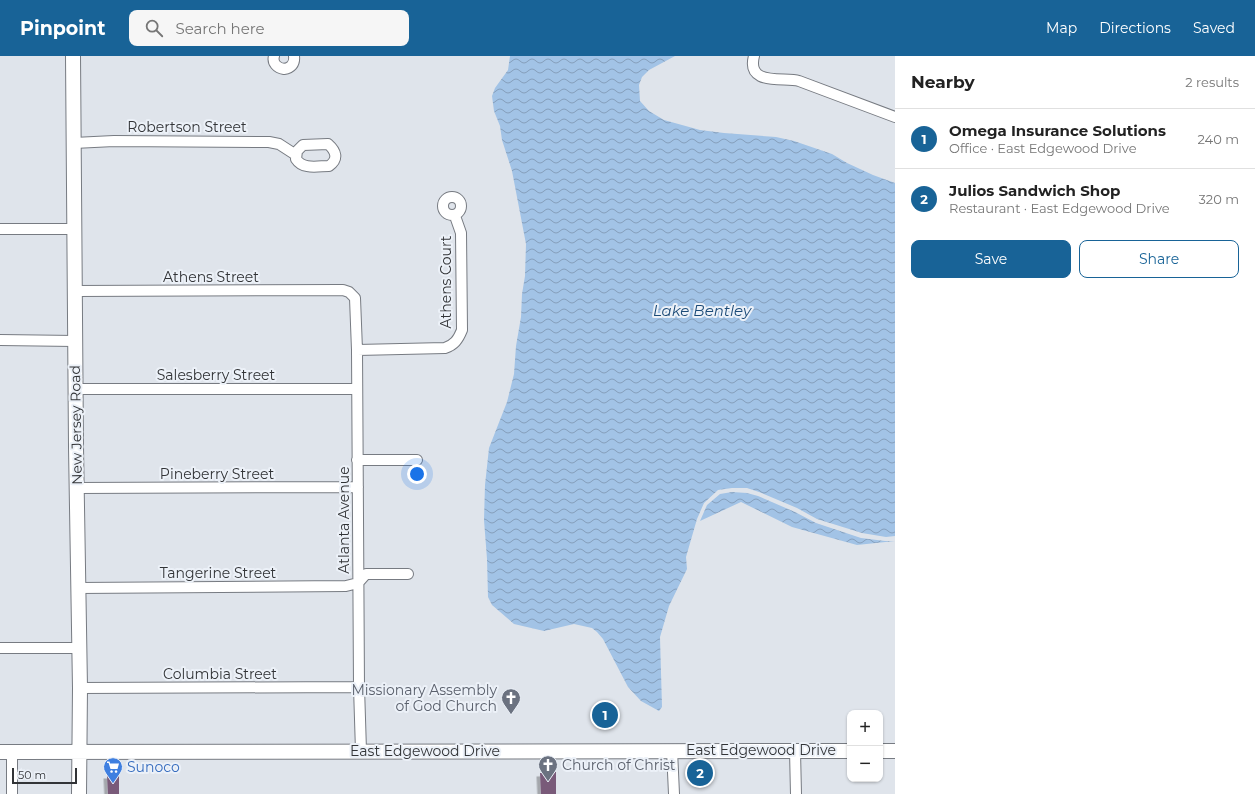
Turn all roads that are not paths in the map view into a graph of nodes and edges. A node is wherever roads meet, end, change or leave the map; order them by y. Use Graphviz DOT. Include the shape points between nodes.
graph roads {
  1 [pos="73,56"];
  2 [pos="274,56"];
  3 [pos="294,56"];
  4 [pos="754,56"];
  5 [pos="895,117"];
  6 [pos="74,142"];
  7 [pos="296,155"];
  8 [pos="455,216"];
  9 [pos="0,229"];
  10 [pos="74,229"];
  11 [pos="75,291"];
  12 [pos="347,292"];
  13 [pos="0,340"];
  14 [pos="75,341"];
  15 [pos="357,350"];
  16 [pos="76,389"];
  17 [pos="357,389"];
  18 [pos="357,460"];
  19 [pos="417,460"];
  20 [pos="358,487"];
  21 [pos="77,488"];
  22 [pos="408,574"];
  23 [pos="358,583"];
  24 [pos="78,588"];
  25 [pos="0,648"];
  26 [pos="79,648"];
  27 [pos="359,687"];
  28 [pos="80,688"];
  29 [pos="672,750"];
  30 [pos="361,751"];
  31 [pos="795,751"];
  32 [pos="847,751"];
  33 [pos="883,751"];
  34 [pos="895,751"];
  35 [pos="6,752"];
  36 [pos="80,752"];
  37 [pos="12,794"];
  38 [pos="79,794"];
  39 [pos="674,794"];
  40 [pos="796,794"];
  1 -- 6 [label="street, New Jersey Road"];
  2 -- 3 [label="street" via="276,66 284,69 294,63"];
  4 -- 5 [label="street" via="752,64 761,76 768,79 799,81"];
  6 -- 7 [label="street, Robertson Street" via="269,142 279,144"];
  6 -- 10 [label="street, New Jersey Road"];
  8 -- 15 [label="street, Athens Court" via="461,233 462,330 459,339 452,346 438,349"];
  9 -- 10 [label="street"];
  10 -- 11 [label="street, New Jersey Road"];
  11 -- 12 [label="street, Athens Street"];
  11 -- 14 [label="street, New Jersey Road"];
  12 -- 15 [label="street, Atlanta Avenue" via="355,298"];
  13 -- 14 [label="street"];
  14 -- 16 [label="street, New Jersey Road"];
  15 -- 17 [label="street, Atlanta Avenue"];
  16 -- 17 [label="street, Salesberry Street"];
  16 -- 21 [label="street, New Jersey Road"];
  17 -- 18 [label="street, Atlanta Avenue"];
  18 -- 19 [label="street"];
  18 -- 20 [label="street, Atlanta Avenue"];
  20 -- 21 [label="street, Pineberry Street"];
  20 -- 23 [label="street, Atlanta Avenue"];
  21 -- 24 [label="street, New Jersey Road"];
  22 -- 23 [label="street" via="366,574"];
  23 -- 24 [label="street, Tangerine Street" via="346,586"];
  23 -- 27 [label="street, Atlanta Avenue"];
  24 -- 26 [label="street, New Jersey Road"];
  25 -- 26 [label="street"];
  26 -- 28 [label="street, New Jersey Road"];
  27 -- 28 [label="street, Columbia Street"];
  27 -- 30 [label="street, Atlanta Avenue"];
  28 -- 36 [label="street, New Jersey Road"];
  29 -- 30 [label="street, East Edgewood Drive"];
  29 -- 31 [label="street, East Edgewood Drive"];
  29 -- 39 [label="street"];
  30 -- 36 [label="street, East Edgewood Drive"];
  31 -- 32 [label="street, East Edgewood Drive"];
  31 -- 40 [label="street"];
  33 -- 34 [label="street"];
  35 -- 36 [label="street, East Edgewood Drive"];
  35 -- 37 [label="street"];
  36 -- 38 [label="street, New Jersey Road"];
}
